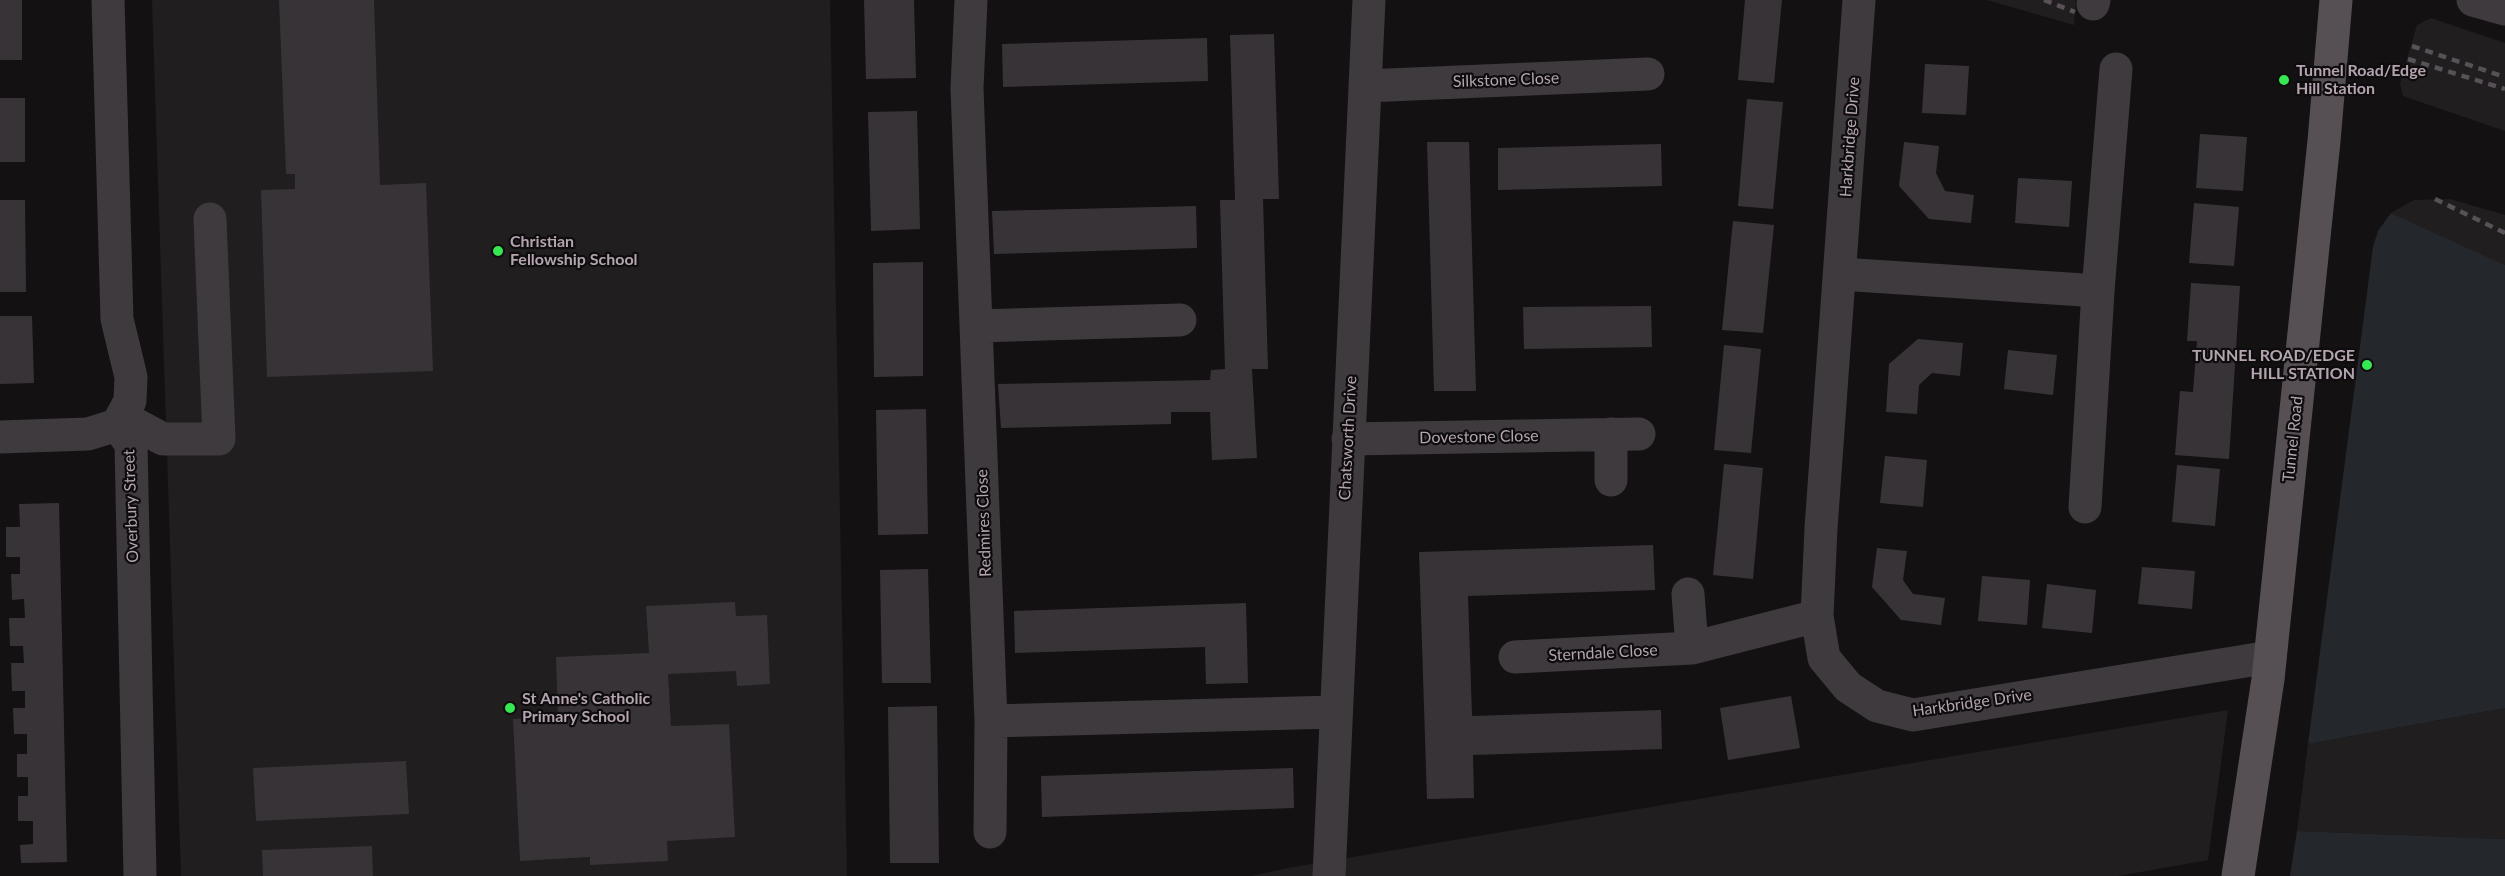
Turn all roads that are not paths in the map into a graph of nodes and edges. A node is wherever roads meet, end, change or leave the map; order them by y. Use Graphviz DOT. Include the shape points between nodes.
graph roads {
  1 [pos="108,0"];
  2 [pos="971,0"];
  3 [pos="1369,0"];
  4 [pos="1859,0"];
  5 [pos="2336,0"];
  6 [pos="2473,0"];
  7 [pos="2505,9"];
  8 [pos="2116,69"];
  9 [pos="1648,74"];
  10 [pos="1365,86"];
  11 [pos="210,219"];
  12 [pos="1841,274"];
  13 [pos="2098,291"];
  14 [pos="1180,320"];
  15 [pos="977,326"];
  16 [pos="119,421"];
  17 [pos="0,436"];
  18 [pos="1348,439"];
  19 [pos="1611,480"];
  20 [pos="2085,507"];
  21 [pos="1688,594"];
  22 [pos="1817,616"];
  23 [pos="1692,648"];
  24 [pos="1515,657"];
  25 [pos="2269,668"];
  26 [pos="1335,712"];
  27 [pos="991,721"];
  28 [pos="990,832"];
  29 [pos="1329,864"];
  30 [pos="140,876"];
  31 [pos="2238,876"];
  1 -- 16 [label="street" via="117,319 131,377 130,400"];
  2 -- 15 [label="street, Redmires Close" via="967,88"];
  3 -- 10 [label="street, Chatsworth Drive"];
  4 -- 12 [label="street, Harkbridge Drive"];
  5 -- 25 [label="main road, Tunnel Road"];
  6 -- 7 [label="street"];
  8 -- 13 [label="street"];
  9 -- 10 [label="street, Silkstone Close"];
  10 -- 18 [label="street, Chatsworth Drive"];
  11 -- 16 [label="street" via="219,439 162,439"];
  12 -- 13 [label="street"];
  12 -- 22 [label="street, Harkbridge Drive"];
  13 -- 20 [label="street"];
  14 -- 15 [label="street"];
  15 -- 27 [label="street, Redmires Close"];
  16 -- 17 [label="street" via="88,434"];
  16 -- 30 [label="street, Overbury Street" via="131,444"];
  18 -- 19 [label="street, Dovestone Close" via="1625,434"];
  18 -- 26 [label="street, Chatsworth Drive"];
  21 -- 23 [label="street"];
  22 -- 23 [label="street, Sterndale Close"];
  22 -- 25 [label="street, Harkbridge Drive" via="1824,658 1848,687 1877,706 1913,715"];
  23 -- 24 [label="street, Sterndale Close"];
  25 -- 31 [label="main road, Tunnel Road"];
  26 -- 27 [label="street"];
  26 -- 29 [label="street, Chatsworth Drive"];
  27 -- 28 [label="street, Redmires Close"];
}
